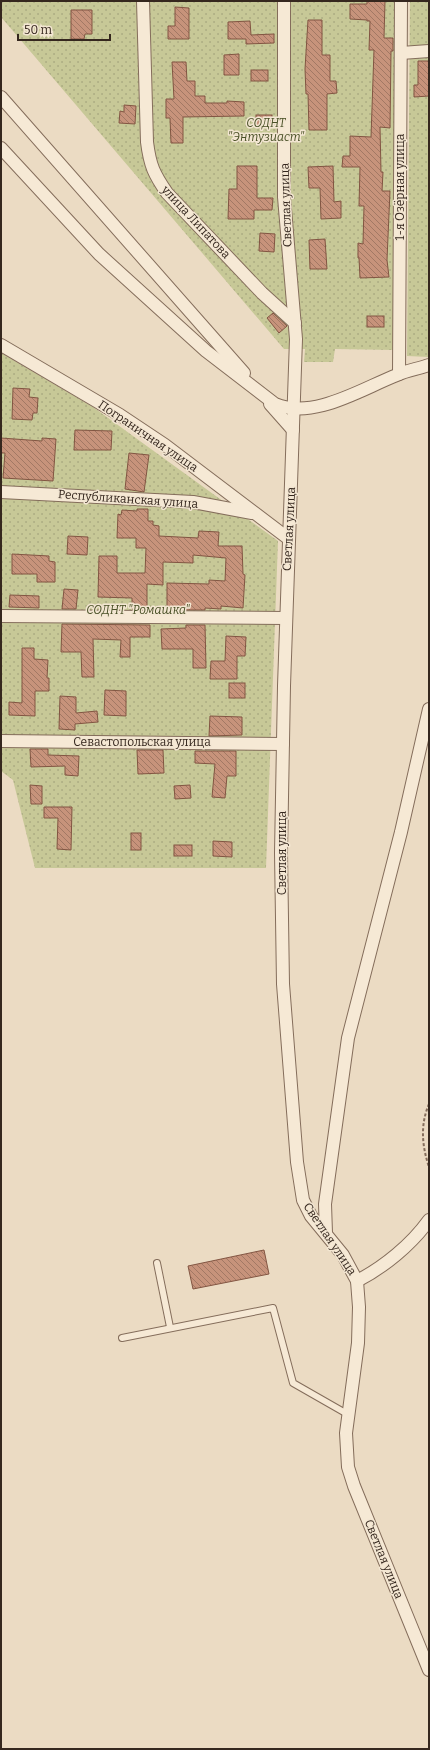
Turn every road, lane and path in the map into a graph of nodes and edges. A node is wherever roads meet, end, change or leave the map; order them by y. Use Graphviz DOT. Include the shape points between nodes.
graph roads {
  1 [pos="143,1"];
  2 [pos="284,1"];
  3 [pos="401,1"];
  4 [pos="429,51"];
  5 [pos="401,53"];
  6 [pos="1,97"];
  7 [pos="1,148"];
  8 [pos="295,323"];
  9 [pos="1,345"];
  10 [pos="429,365"];
  11 [pos="399,374"];
  12 [pos="264,397"];
  13 [pos="294,408"];
  14 [pos="293,430"];
  15 [pos="1,492"];
  16 [pos="255,514"];
  17 [pos="289,539"];
  18 [pos="1,616"];
  19 [pos="286,618"];
  20 [pos="429,709"];
  21 [pos="1,741"];
  22 [pos="283,744"];
  23 [pos="429,1104"];
  24 [pos="429,1167"];
  25 [pos="429,1220"];
  26 [pos="326,1233"];
  27 [pos="158,1263"];
  28 [pos="357,1281"];
  29 [pos="170,1328"];
  30 [pos="122,1338"];
  31 [pos="349,1415"];
  32 [pos="429,1670"];
  1 -- 8 [label="street, улица Липатова" via="148,142 150,162 156,177 262,293"];
  2 -- 8 [label="street, Светлая улица" via="284,197"];
  3 -- 5 [label="street, 1-я Озёрная улица"];
  4 -- 5 [label="street"];
  5 -- 11 [label="street, 1-я Озёрная улица"];
  6 -- 12 [label="street"];
  7 -- 12 [label="street" via="99,254 206,351"];
  8 -- 13 [label="street, Светлая улица"];
  9 -- 16 [label="street, Пограничная улица" via="120,415 165,445"];
  10 -- 11 [label="street"];
  11 -- 13 [label="street" via="342,400"];
  12 -- 13 [label="street" via="284,408"];
  12 -- 14 [label="street"];
  13 -- 14 [label="street, Светлая улица"];
  14 -- 17 [label="street, Светлая улица"];
  15 -- 16 [label="street, Республиканская улица" via="193,502"];
  16 -- 17 [label="street, Пограничная улица"];
  17 -- 19 [label="street, Светлая улица"];
  18 -- 19 [label="street"];
  19 -- 22 [label="street, Светлая улица"];
  20 -- 26 [label="street" via="401,832 348,1038 325,1204"];
  21 -- 22 [label="street, Севастопольская улица"];
  22 -- 26 [label="street, Светлая улица" via="282,984 297,1162 303,1200"];
  23 -- 24 [label="path" via="422,1135"];
  25 -- 28 [label="street" via="402,1249 372,1273"];
  26 -- 28 [label="street, Светлая улица" via="344,1256"];
  27 -- 29 [label="lane"];
  28 -- 31 [label="street, Светлая улица" via="358,1344"];
  29 -- 30 [label="lane"];
  29 -- 31 [label="lane" via="273,1308 293,1383"];
  31 -- 32 [label="street, Светлая улица" via="346,1451 350,1473"];
}
